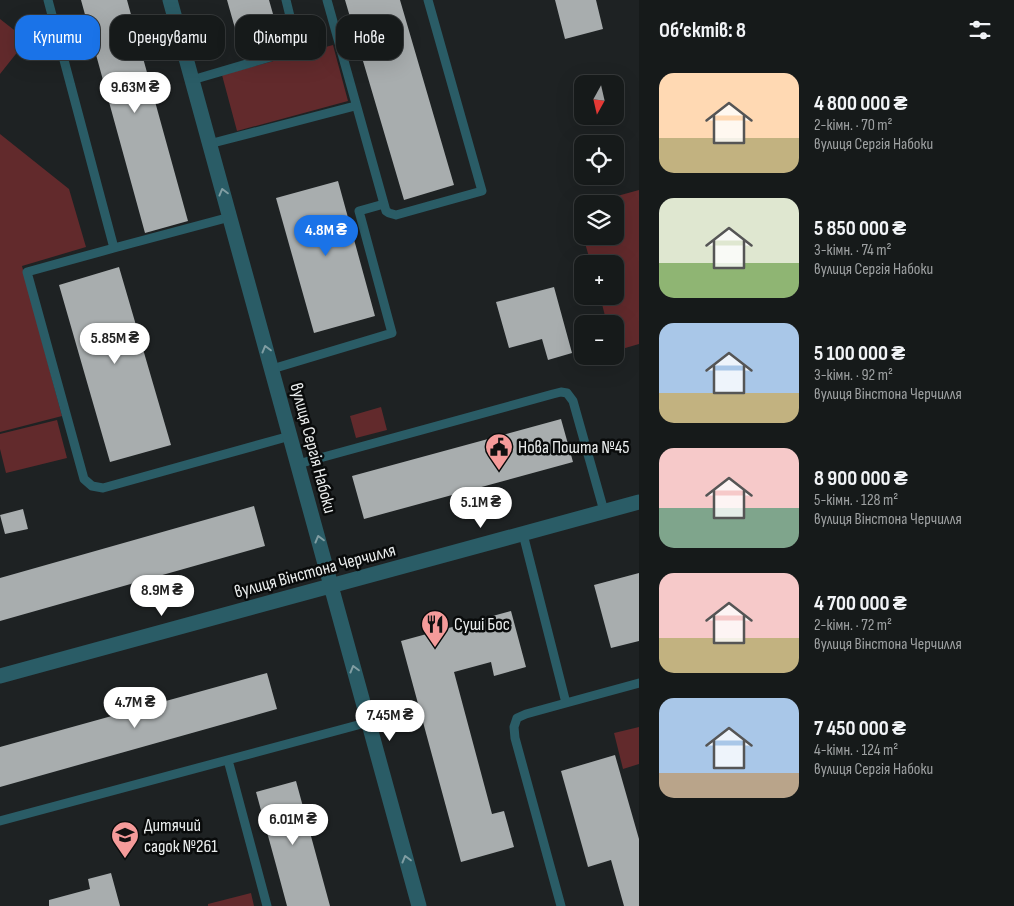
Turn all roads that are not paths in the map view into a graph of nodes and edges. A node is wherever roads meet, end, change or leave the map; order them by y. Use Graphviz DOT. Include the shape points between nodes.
graph roads {
  1 [pos="48,0"];
  2 [pos="170,0"];
  3 [pos="286,0"];
  4 [pos="327,0"];
  5 [pos="428,0"];
  6 [pos="192,80"];
  7 [pos="356,106"];
  8 [pos="210,144"];
  9 [pos="384,204"];
  10 [pos="230,217"];
  11 [pos="114,248"];
  12 [pos="272,369"];
  13 [pos="290,436"];
  14 [pos="298,464"];
  15 [pos="639,502"];
  16 [pos="604,511"];
  17 [pos="523,534"];
  18 [pos="332,586"];
  19 [pos="0,676"];
  20 [pos="639,683"];
  21 [pos="566,702"];
  22 [pos="369,722"];
  23 [pos="228,760"];
  24 [pos="0,821"];
  25 [pos="267,906"];
  26 [pos="419,906"];
  27 [pos="561,906"];
  1 -- 11 [label="lane"];
  2 -- 6 [label="street, вулиця Сергія Набоки"];
  3 -- 6 [label="lane" via="298,49"];
  4 -- 7 [label="lane"];
  5 -- 9 [label="lane" via="482,191 396,214 388,213"];
  6 -- 8 [label="street, вулиця Сергія Набоки"];
  7 -- 8 [label="lane"];
  7 -- 9 [label="lane"];
  10 -- 8 [label="street, вулиця Сергія Набоки, one-way"];
  9 -- 12 [label="lane" via="359,211 392,333"];
  10 -- 11 [label="lane"];
  12 -- 10 [label="street, вулиця Сергія Набоки, one-way"];
  11 -- 13 [label="lane" via="27,272 84,479 92,486 103,488"];
  12 -- 13 [label="street, вулиця Сергія Набоки"];
  13 -- 14 [label="street, вулиця Сергія Набоки"];
  14 -- 16 [label="lane" via="566,393 573,401"];
  18 -- 14 [label="street, вулиця Сергія Набоки, one-way"];
  15 -- 16 [label="street, вулиця Вінстона Черчилля"];
  16 -- 17 [label="street, вулиця Вінстона Черчилля"];
  17 -- 18 [label="street, вулиця Вінстона Черчилля"];
  17 -- 21 [label="lane"];
  18 -- 19 [label="street, вулиця Вінстона Черчилля"];
  22 -- 18 [label="street, вулиця Сергія Набоки, one-way"];
  20 -- 21 [label="lane"];
  21 -- 27 [label="lane" via="517,718 514,728"];
  22 -- 23 [label="lane"];
  26 -- 22 [label="street, вулиця Сергія Набоки, one-way"];
  23 -- 24 [label="lane"];
  23 -- 25 [label="lane"];
}
